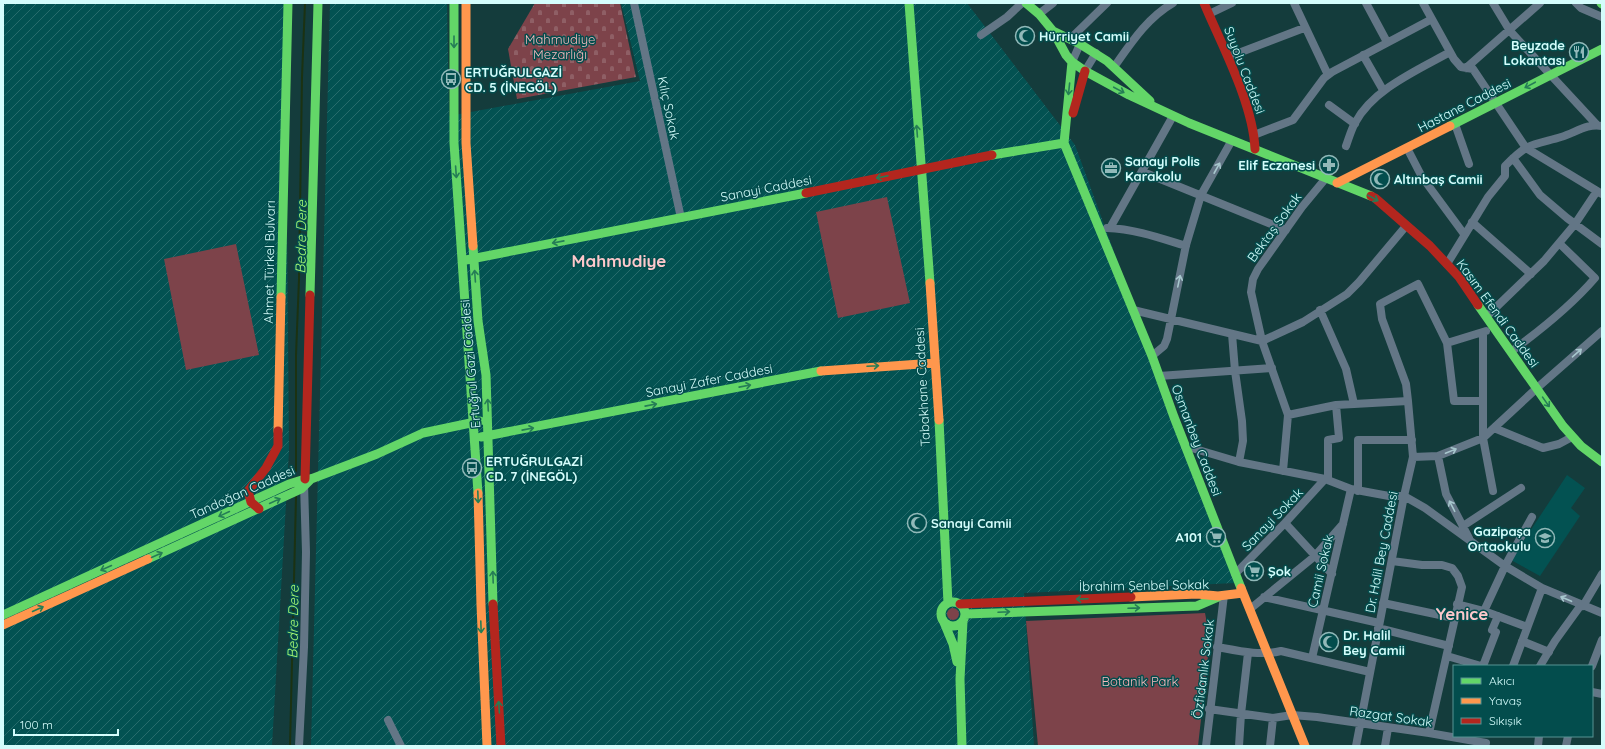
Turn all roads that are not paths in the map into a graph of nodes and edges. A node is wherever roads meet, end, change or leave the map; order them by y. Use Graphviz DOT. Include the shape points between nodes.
graph roads {
  1 [pos="288,3"];
  2 [pos="318,3"];
  3 [pos="454,3"];
  4 [pos="466,3"];
  5 [pos="634,3"];
  6 [pos="909,3"];
  7 [pos="1022,3"];
  8 [pos="1026,3"];
  9 [pos="1053,3"];
  10 [pos="1107,3"];
  11 [pos="1173,3"];
  12 [pos="1204,3"];
  13 [pos="1232,3"];
  14 [pos="1294,3"];
  15 [pos="1366,3"];
  16 [pos="1423,3"];
  17 [pos="1493,3"];
  18 [pos="1540,3"];
  19 [pos="1576,3"];
  20 [pos="1039,14"];
  21 [pos="1209,14"];
  22 [pos="1602,17"];
  23 [pos="1432,19"];
  24 [pos="1304,28"];
  25 [pos="1053,31"];
  26 [pos="1510,31"];
  27 [pos="981,35"];
  28 [pos="1070,39"];
  29 [pos="1387,42"];
  30 [pos="1080,44"];
  31 [pos="1602,49"];
  32 [pos="1450,52"];
  33 [pos="1096,53"];
  34 [pos="1363,55"];
  35 [pos="1228,57"];
  36 [pos="1072,62"];
  37 [pos="1114,67"];
  38 [pos="1466,68"];
  39 [pos="1085,71"];
  40 [pos="1551,74"];
  41 [pos="1328,75"];
  42 [pos="1384,90"];
  43 [pos="1496,103"];
  44 [pos="1329,105"];
  45 [pos="1161,111"];
  46 [pos="1173,116"];
  47 [pos="1354,124"];
  48 [pos="1455,124"];
  49 [pos="1600,126"];
  50 [pos="1254,135"];
  51 [pos="1232,140"];
  52 [pos="1064,143"];
  53 [pos="1346,146"];
  54 [pos="1407,148"];
  55 [pos="1526,148"];
  56 [pos="1255,149"];
  57 [pos="1513,158"];
  58 [pos="1469,164"];
  59 [pos="920,170"];
  60 [pos="1143,172"];
  61 [pos="1326,178"];
  62 [pos="1337,183"];
  63 [pos="1600,192"];
  64 [pos="1201,195"];
  65 [pos="681,218"];
  66 [pos="1472,222"];
  67 [pos="1575,224"];
  68 [pos="1406,226"];
  69 [pos="1099,227"];
  70 [pos="1110,228"];
  71 [pos="1286,230"];
  72 [pos="1464,234"];
  73 [pos="1559,243"];
  74 [pos="1602,244"];
  75 [pos="1186,246"];
  76 [pos="474,259"];
  77 [pos="462,260"];
  78 [pos="1447,264"];
  79 [pos="1531,274"];
  80 [pos="1133,310"];
  81 [pos="1320,310"];
  82 [pos="1488,316"];
  83 [pos="1170,319"];
  84 [pos="1495,326"];
  85 [pos="1602,331"];
  86 [pos="1483,333"];
  87 [pos="1232,334"];
  88 [pos="1262,341"];
  89 [pos="1447,343"];
  90 [pos="1512,351"];
  91 [pos="1152,356"];
  92 [pos="935,364"];
  93 [pos="1272,368"];
  94 [pos="1235,371"];
  95 [pos="1159,376"];
  96 [pos="1537,388"];
  97 [pos="1408,401"];
  98 [pos="1483,401"];
  99 [pos="1354,404"];
  100 [pos="1336,405"];
  101 [pos="1288,414"];
  102 [pos="473,421"];
  103 [pos="489,421"];
  104 [pos="1494,428"];
  105 [pos="489,436"];
  106 [pos="475,437"];
  107 [pos="1572,437"];
  108 [pos="1483,438"];
  109 [pos="1412,440"];
  110 [pos="1185,446"];
  111 [pos="1438,456"];
  112 [pos="1413,457"];
  113 [pos="1239,462"];
  114 [pos="1602,462"];
  115 [pos="1283,471"];
  116 [pos="1326,480"];
  117 [pos="307,481"];
  118 [pos="1521,488"];
  119 [pos="1355,490"];
  120 [pos="1493,491"];
  121 [pos="1404,496"];
  122 [pos="251,502"];
  123 [pos="259,509"];
  124 [pos="1532,516"];
  125 [pos="1285,523"];
  126 [pos="1343,524"];
  127 [pos="1463,526"];
  128 [pos="1471,541"];
  129 [pos="1315,556"];
  130 [pos="1392,561"];
  131 [pos="1505,566"];
  132 [pos="1235,574"];
  133 [pos="1332,574"];
  134 [pos="1602,574"];
  135 [pos="1542,588"];
  136 [pos="1243,592"];
  137 [pos="1221,596"];
  138 [pos="1264,597"];
  139 [pos="1097,599"];
  140 [pos="1383,602"];
  141 [pos="948,603"];
  142 [pos="960,604"];
  143 [pos="1457,604"];
  144 [pos="1582,606"];
  145 [pos="1097,609"];
  146 [pos="1250,609"];
  147 [pos="1323,611"];
  148 [pos="1484,611"];
  149 [pos="1602,613"];
  150 [pos="3,615"];
  151 [pos="1498,616"];
  152 [pos="964,618"];
  153 [pos="1454,618"];
  154 [pos="943,620"];
  155 [pos="1379,625"];
  156 [pos="3,626"];
  157 [pos="1528,627"];
  158 [pos="1602,640"];
  159 [pos="1522,641"];
  160 [pos="1449,646"];
  161 [pos="1217,647"];
  162 [pos="1549,652"];
  163 [pos="1248,653"];
  164 [pos="1268,654"];
  165 [pos="1447,656"];
  166 [pos="1312,658"];
  167 [pos="1478,665"];
  168 [pos="1482,665"];
  169 [pos="1513,665"];
  170 [pos="1541,665"];
  171 [pos="1592,665"];
  172 [pos="1370,672"];
  173 [pos="960,679"];
  174 [pos="1209,709"];
  175 [pos="1241,714"];
  176 [pos="1292,716"];
  177 [pos="1273,718"];
  178 [pos="388,720"];
  179 [pos="1360,724"];
  180 [pos="1388,728"];
  181 [pos="1429,733"];
  182 [pos="1453,737"];
  183 [pos="1455,737"];
  184 [pos="1487,742"];
  185 [pos="299,746"];
  186 [pos="401,746"];
  187 [pos="487,746"];
  188 [pos="501,746"];
  189 [pos="962,746"];
  190 [pos="1206,746"];
  191 [pos="1239,746"];
  192 [pos="1270,746"];
  193 [pos="1305,746"];
  194 [pos="1356,746"];
  195 [pos="1385,746"];
  1 -- 122 [label="street, Ahmet Türkel Bulvarı" via="278,446 266,468 248,491"];
  2 -- 117 [label="street"];
  3 -- 77 [label="street, Ertuğrul Gazi Caddesi, one-way" via="454,143"];
  4 -- 76 [label="street, Ertuğrul Gazi Caddesi" via="466,143"];
  5 -- 65 [label="street, Kılıç Sokak"];
  59 -- 6 [label="street, Tabakhane Caddesi, one-way"];
  7 -- 27 [label="street"];
  8 -- 20 [label="street, Kasım Efendi Caddesi"];
  9 -- 20 [label="street"];
  10 -- 28 [label="street"];
  11 -- 37 [label="street" via="1143,27"];
  12 -- 21 [label="street, Suyolu Caddesi"];
  13 -- 21 [label="street"];
  14 -- 24 [label="street"];
  15 -- 29 [label="street"];
  16 -- 23 [label="street"];
  17 -- 26 [label="street"];
  18 -- 26 [label="street"];
  19 -- 22 [label="street" via="1581,8"];
  20 -- 25 [label="street, Kasım Efendi Caddesi"];
  21 -- 35 [label="street, Suyolu Caddesi"];
  23 -- 29 [label="street"];
  23 -- 32 [label="street"];
  24 -- 35 [label="street"];
  24 -- 41 [label="street"];
  25 -- 28 [label="street, Kasım Efendi Caddesi"];
  25 -- 36 [label="street, Kasım Efendi Caddesi"];
  26 -- 38 [label="street"];
  26 -- 40 [label="street"];
  28 -- 30 [label="street, Kasım Efendi Caddesi"];
  29 -- 34 [label="street"];
  30 -- 33 [label="street, Kasım Efendi Caddesi"];
  30 -- 36 [label="street"];
  31 -- 40 [label="street, Hastane Caddesi"];
  32 -- 38 [label="street" via="1461,67"];
  32 -- 42 [label="street"];
  33 -- 37 [label="street, Kasım Efendi Caddesi"];
  33 -- 39 [label="street"];
  34 -- 41 [label="street"];
  34 -- 42 [label="street"];
  35 -- 50 [label="street, Suyolu Caddesi"];
  36 -- 39 [label="street, Kasım Efendi Caddesi"];
  36 -- 52 [label="street, Osmanbey Caddesi, one-way"];
  37 -- 45 [label="street, Kasım Efendi Caddesi"];
  38 -- 43 [label="street" via="1473,68"];
  39 -- 45 [label="street, Kasım Efendi Caddesi, one-way"];
  39 -- 52 [label="street"];
  40 -- 43 [label="street, Hastane Caddesi, one-way"];
  40 -- 49 [label="street"];
  41 -- 50 [label="street" via="1293,120"];
  42 -- 47 [label="street" via="1372,100"];
  43 -- 48 [label="street, Hastane Caddesi"];
  43 -- 55 [label="street"];
  44 -- 47 [label="street"];
  45 -- 46 [label="street, Kasım Efendi Caddesi"];
  46 -- 51 [label="street, Kasım Efendi Caddesi"];
  46 -- 60 [label="street"];
  47 -- 53 [label="street"];
  48 -- 54 [label="street, Hastane Caddesi"];
  48 -- 58 [label="street"];
  49 -- 55 [label="street" via="1584,127"];
  50 -- 56 [label="street, Suyolu Caddesi"];
  51 -- 56 [label="street, Kasım Efendi Caddesi"];
  64 -- 51 [label="street, one-way"];
  52 -- 59 [label="street, Sanayi Caddesi"];
  52 -- 69 [label="street, Osmanbey Caddesi"];
  54 -- 62 [label="street, Hastane Caddesi"];
  54 -- 72 [label="street" via="1422,177"];
  55 -- 57 [label="street"];
  55 -- 63 [label="street"];
  56 -- 61 [label="street, Kasım Efendi Caddesi"];
  57 -- 66 [label="street" via="1505,166 1505,176"];
  57 -- 67 [label="street" via="1540,195"];
  59 -- 65 [label="street, Sanayi Caddesi, one-way"];
  59 -- 92 [label="street, Tabakhane Caddesi"];
  60 -- 64 [label="street"];
  60 -- 70 [label="street"];
  61 -- 62 [label="street, Kasım Efendi Caddesi"];
  61 -- 71 [label="street, Bektaş Sokak"];
  62 -- 68 [label="street, Kasım Efendi Caddesi, one-way" via="1375,198"];
  63 -- 67 [label="street"];
  64 -- 71 [label="street"];
  64 -- 75 [label="street"];
  65 -- 76 [label="street, Sanayi Caddesi, one-way"];
  66 -- 72 [label="street"];
  66 -- 79 [label="street"];
  67 -- 73 [label="street"];
  67 -- 74 [label="street"];
  68 -- 78 [label="street, Kasım Efendi Caddesi"];
  68 -- 81 [label="street" via="1351,290"];
  69 -- 70 [label="street"];
  69 -- 80 [label="street, Osmanbey Caddesi"];
  70 -- 75 [label="street" via="1137,231"];
  71 -- 88 [label="street, Bektaş Sokak" via="1253,279 1251,292"];
  72 -- 78 [label="street"];
  73 -- 79 [label="street"];
  73 -- 90 [label="street" via="1595,278 1560,314"];
  83 -- 75 [label="street, one-way"];
  76 -- 77 [label="street, Sanayi Caddesi"];
  103 -- 76 [label="street, Ertuğrul Gazi Caddesi, one-way"];
  77 -- 102 [label="street, Ertuğrul Gazi Caddesi"];
  78 -- 82 [label="street, Kasım Efendi Caddesi"];
  79 -- 82 [label="street"];
  80 -- 83 [label="street"];
  80 -- 91 [label="street, Osmanbey Caddesi"];
  81 -- 88 [label="street" via="1303,322"];
  81 -- 99 [label="street" via="1346,370"];
  82 -- 84 [label="street, Kasım Efendi Caddesi"];
  83 -- 87 [label="street"];
  83 -- 91 [label="street" via="1164,346"];
  84 -- 86 [label="street"];
  84 -- 90 [label="street, Kasım Efendi Caddesi"];
  96 -- 85 [label="street, one-way"];
  86 -- 89 [label="street"];
  86 -- 98 [label="street"];
  87 -- 88 [label="street"];
  87 -- 94 [label="street"];
  88 -- 93 [label="street, Bektaş Sokak"];
  89 -- 97 [label="street, Dr. Halil Bey Caddesi" via="1418,284 1380,304 1382,319 1406,384"];
  89 -- 98 [label="street" via="1454,401"];
  90 -- 96 [label="street, Kasım Efendi Caddesi"];
  91 -- 95 [label="street, Osmanbey Caddesi"];
  105 -- 92 [label="street, Sanayi Zafer Caddesi, one-way" via="829,369"];
  92 -- 141 [label="street, Tabakhane Caddesi"];
  93 -- 94 [label="street"];
  93 -- 101 [label="street, Bektaş Sokak"];
  94 -- 95 [label="street"];
  94 -- 113 [label="street" via="1243,441"];
  95 -- 110 [label="street, Osmanbey Caddesi"];
  96 -- 104 [label="street"];
  96 -- 107 [label="street, Kasım Efendi Caddesi, one-way"];
  97 -- 99 [label="street"];
  97 -- 109 [label="street, Dr. Halil Bey Caddesi"];
  98 -- 108 [label="street"];
  99 -- 100 [label="street"];
  100 -- 101 [label="street"];
  100 -- 116 [label="street" via="1339,438 1328,440"];
  101 -- 115 [label="street"];
  102 -- 103 [label="street"];
  102 -- 106 [label="street, Ertuğrul Gazi Caddesi"];
  102 -- 117 [label="street" via="423,433"];
  103 -- 105 [label="street, Ertuğrul Gazi Caddesi"];
  104 -- 107 [label="street" via="1543,448"];
  104 -- 108 [label="street"];
  105 -- 106 [label="street, Sanayi Zafer Caddesi"];
  188 -- 105 [label="street, Ertuğrul Gazi Caddesi, one-way" via="495,654"];
  106 -- 187 [label="street, Ertuğrul Gazi Caddesi, one-way"];
  107 -- 114 [label="street, Kasım Efendi Caddesi"];
  111 -- 108 [label="street, one-way"];
  108 -- 120 [label="street"];
  109 -- 112 [label="street, Dr. Halil Bey Caddesi"];
  109 -- 119 [label="street, Camii Sokak" via="1358,440"];
  110 -- 113 [label="street"];
  110 -- 132 [label="street, Osmanbey Caddesi"];
  111 -- 112 [label="street"];
  127 -- 111 [label="street, one-way" via="1446,494"];
  112 -- 121 [label="street, Dr. Halil Bey Caddesi"];
  113 -- 115 [label="street"];
  115 -- 116 [label="street"];
  116 -- 119 [label="street"];
  116 -- 125 [label="street, Sanayi Sokak"];
  117 -- 122 [label="street, Tandoğan Caddesi"];
  123 -- 117 [label="street, Tandoğan Caddesi, one-way" via="288,496"];
  117 -- 185 [label="street" via="304,647"];
  118 -- 127 [label="street"];
  119 -- 121 [label="street"];
  119 -- 126 [label="street, Camii Sokak"];
  121 -- 128 [label="street" via="1426,508"];
  121 -- 130 [label="street, Dr. Halil Bey Caddesi"];
  122 -- 123 [label="street"];
  122 -- 150 [label="street, Tandoğan Caddesi, one-way"];
  156 -- 123 [label="street, Tandoğan Caddesi, one-way"];
  124 -- 131 [label="street"];
  125 -- 129 [label="street"];
  125 -- 132 [label="street, Sanayi Sokak"];
  126 -- 129 [label="street"];
  126 -- 133 [label="street, Camii Sokak"];
  127 -- 128 [label="street"];
  128 -- 131 [label="street"];
  129 -- 133 [label="street"];
  129 -- 138 [label="street"];
  130 -- 140 [label="street, Dr. Halil Bey Caddesi"];
  130 -- 143 [label="street" via="1452,568 1462,587"];
  131 -- 135 [label="street"];
  131 -- 148 [label="street"];
  132 -- 136 [label="street, Osmanbey Caddesi"];
  133 -- 147 [label="street, Camii Sokak"];
  134 -- 144 [label="street"];
  144 -- 135 [label="street, one-way"];
  135 -- 157 [label="street"];
  136 -- 137 [label="street"];
  136 -- 146 [label="street, Osmanbey Caddesi"];
  137 -- 139 [label="street, İbrahim Şenbel Sokak" via="1197,594"];
  145 -- 137 [label="street, İbrahim Şenbel Sokak, one-way" via="1197,606"];
  137 -- 161 [label="street, Özfidanlık Sokak"];
  138 -- 146 [label="street"];
  138 -- 147 [label="street"];
  139 -- 142 [label="street, İbrahim Şenbel Sokak, one-way"];
  139 -- 145 [label="street"];
  140 -- 153 [label="street"];
  140 -- 155 [label="street, Dr. Halil Bey Caddesi"];
  141 -- 142 [label="street"];
  141 -- 154 [label="street" via="941,612"];
  142 -- 152 [label="street" via="965,610"];
  143 -- 148 [label="street"];
  143 -- 153 [label="street"];
  144 -- 149 [label="street"];
  144 -- 162 [label="street"];
  152 -- 145 [label="street, İbrahim Şenbel Sokak, one-way"];
  146 -- 164 [label="street, Osmanbey Caddesi"];
  147 -- 155 [label="street"];
  147 -- 166 [label="street, Camii Sokak"];
  148 -- 151 [label="street"];
  151 -- 157 [label="street"];
  151 -- 168 [label="street" via="1492,630 1496,632"];
  152 -- 154 [label="street" via="959,624 952,626"];
  152 -- 173 [label="street"];
  153 -- 160 [label="street"];
  154 -- 173 [label="street" via="953,644"];
  155 -- 160 [label="street"];
  155 -- 172 [label="street, Dr. Halil Bey Caddesi"];
  157 -- 159 [label="street"];
  158 -- 171 [label="street"];
  159 -- 162 [label="street"];
  159 -- 169 [label="street"];
  160 -- 165 [label="street"];
  161 -- 163 [label="street"];
  161 -- 174 [label="street, Özfidanlık Sokak"];
  162 -- 170 [label="street"];
  163 -- 164 [label="street"];
  163 -- 175 [label="street"];
  164 -- 166 [label="street" via="1281,651"];
  164 -- 176 [label="street, Osmanbey Caddesi"];
  165 -- 167 [label="street"];
  165 -- 181 [label="street"];
  166 -- 172 [label="street"];
  172 -- 179 [label="street, Dr. Halil Bey Caddesi"];
  173 -- 189 [label="street"];
  174 -- 175 [label="street, Razgat Sokak"];
  174 -- 190 [label="street, Özfidanlık Sokak"];
  175 -- 177 [label="street, Razgat Sokak"];
  175 -- 191 [label="street"];
  176 -- 177 [label="street, Razgat Sokak"];
  176 -- 179 [label="street, Razgat Sokak"];
  176 -- 193 [label="street, Osmanbey Caddesi"];
  177 -- 192 [label="street"];
  178 -- 186 [label="street"];
  179 -- 180 [label="street, Razgat Sokak"];
  179 -- 194 [label="street, Dr. Halil Bey Caddesi"];
  180 -- 181 [label="street, Razgat Sokak"];
  180 -- 195 [label="street"];
  181 -- 182 [label="street, Razgat Sokak"];
  183 -- 184 [label="street, Razgat Sokak"];
}
